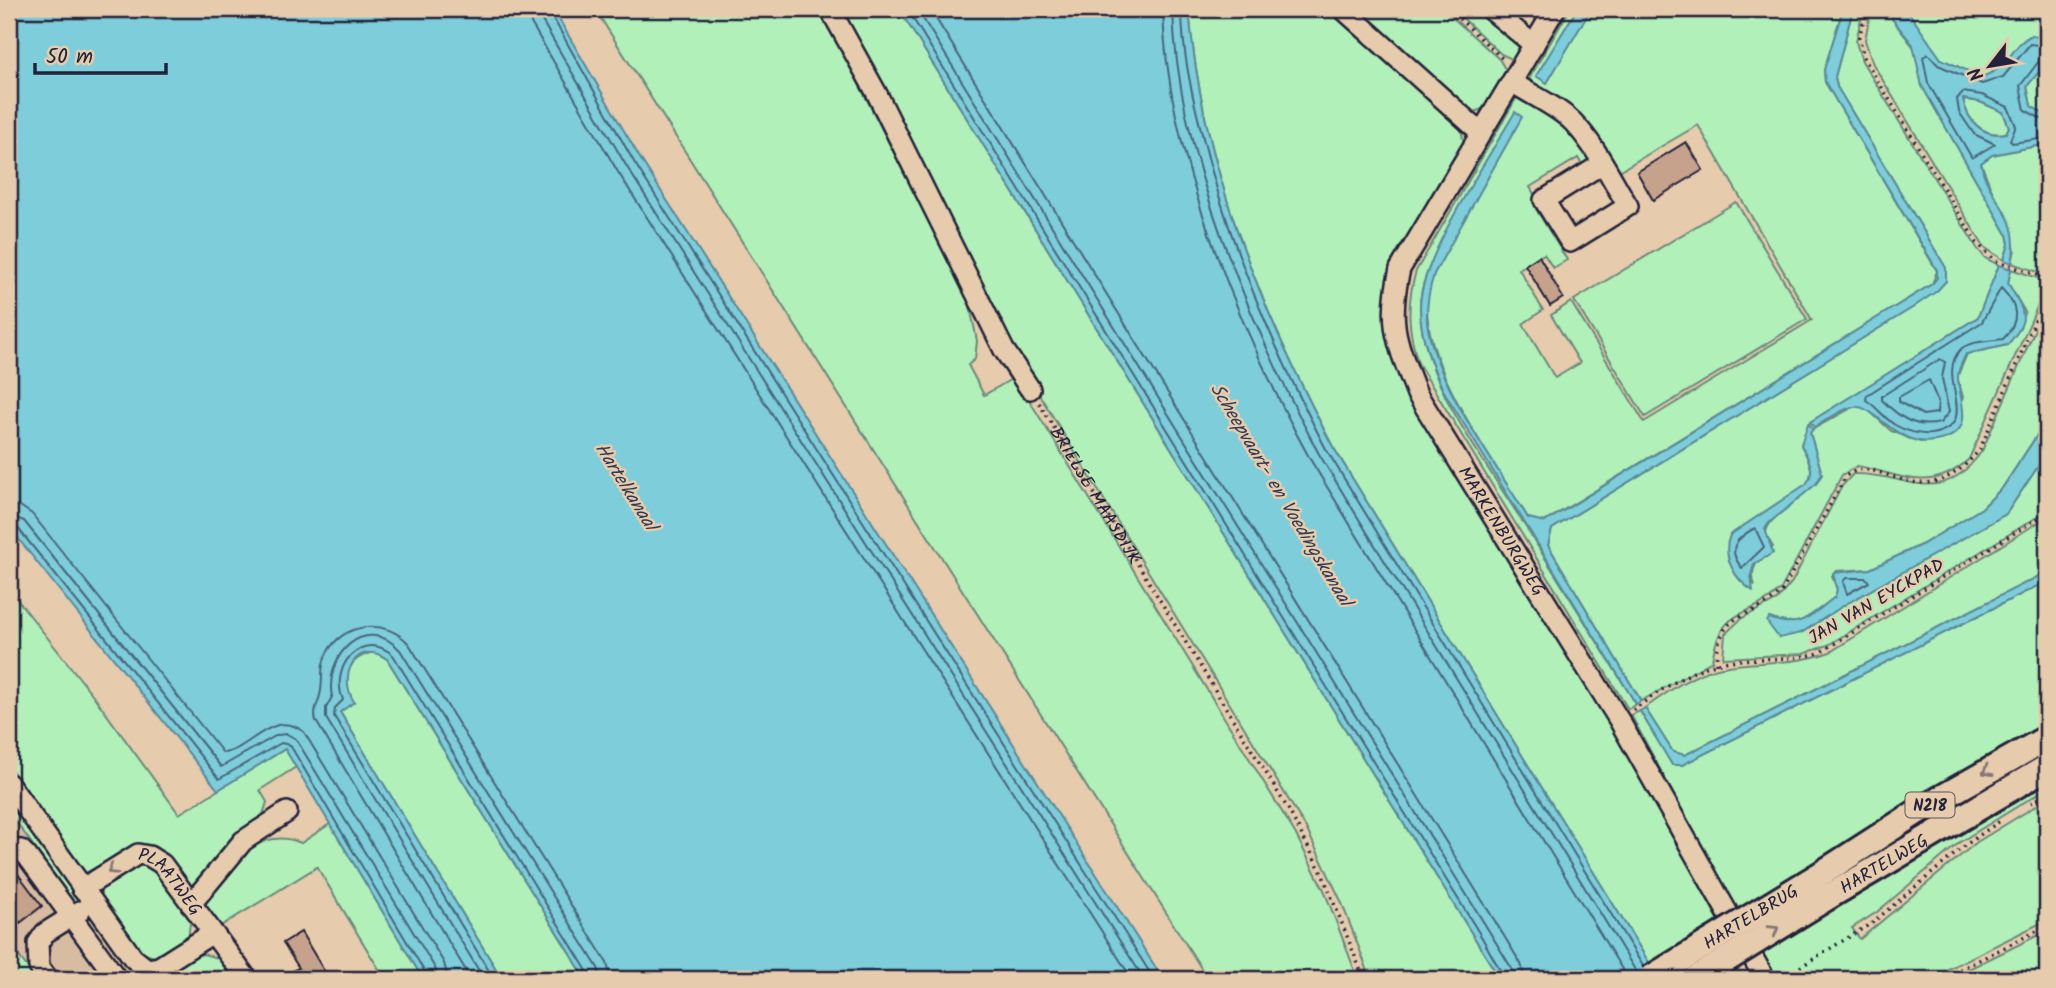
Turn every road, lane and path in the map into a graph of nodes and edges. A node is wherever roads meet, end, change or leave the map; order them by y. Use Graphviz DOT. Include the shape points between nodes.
graph roads {
  1 [pos="830,9"];
  2 [pos="1343,9"];
  3 [pos="1449,9"];
  4 [pos="1490,9"];
  5 [pos="1555,9"];
  6 [pos="1867,9"];
  7 [pos="1534,45"];
  8 [pos="1515,77"];
  9 [pos="1481,133"];
  10 [pos="1602,164"];
  11 [pos="2047,278"];
  12 [pos="2047,293"];
  13 [pos="1030,389"];
  14 [pos="2047,513"];
  15 [pos="1716,664"];
  16 [pos="1632,711"];
  17 [pos="2047,738"];
  18 [pos="2047,767"];
  19 [pos="9,785"];
  20 [pos="2047,794"];
  21 [pos="2022,808"];
  22 [pos="287,812"];
  23 [pos="2013,813"];
  24 [pos="9,849"];
  25 [pos="1822,887"];
  26 [pos="87,895"];
  27 [pos="191,904"];
  28 [pos="71,915"];
  29 [pos="2047,926"];
  30 [pos="211,934"];
  31 [pos="48,979"];
  32 [pos="117,979"];
  33 [pos="247,979"];
  34 [pos="1364,979"];
  35 [pos="1649,979"];
  36 [pos="1695,979"];
  37 [pos="1765,979"];
  38 [pos="1781,979"];
  39 [pos="1941,979"];
  1 -- 13 [label="street" via="1004,350"];
  2 -- 9 [label="street"];
  3 -- 8 [label="path"];
  4 -- 7 [label="street"];
  5 -- 7 [label="street, MARKENBURGWEG"];
  6 -- 11 [label="path" via="1859,37 1864,58 1978,243 1996,261"];
  7 -- 8 [label="street, MARKENBURGWEG"];
  8 -- 9 [label="street, MARKENBURGWEG"];
  8 -- 10 [label="street" via="1571,120"];
  9 -- 37 [label="street, MARKENBURGWEG" via="1400,269 1392,304 1395,339 1417,394 1619,720"];
  12 -- 15 [label="path" via="1980,449 1969,463 1956,475 1933,483 1852,471 1782,591 1723,630 1717,640"];
  13 -- 34 [label="path, BRIELSE MAASDIJK" via="1288,809 1322,873"];
  14 -- 15 [label="path, JAN VAN EYCKPAD" via="1819,653"];
  15 -- 16 [label="path, JAN VAN EYCKPAD"];
  17 -- 25 [label="main road, HARTELWEG / N218, one-way" via="1920,810"];
  18 -- 25 [label="main road, HARTELWEG / N218"];
  19 -- 26 [label="street, PLAATWEG"];
  20 -- 21 [label="path"];
  22 -- 27 [label="street" via="243,841"];
  23 -- 38 [label="path" via="1967,844 1872,923"];
  24 -- 28 [label="street" via="27,856"];
  25 -- 35 [label="main road, HARTELBRUG / N218, bridge"];
  36 -- 25 [label="main road, HARTELBRUG / N218, one-way, bridge"];
  27 -- 26 [label="street, PLAATWEG, one-way" via="162,864 138,854"];
  26 -- 28 [label="street"];
  26 -- 30 [label="street, PLAATWEG" via="133,958 147,969 159,967"];
  27 -- 30 [label="street, PLAATWEG"];
  28 -- 31 [label="street" via="38,943 39,967"];
  28 -- 32 [label="street"];
  29 -- 39 [label="path"];
  30 -- 33 [label="street, PLAATWEG"];
}
